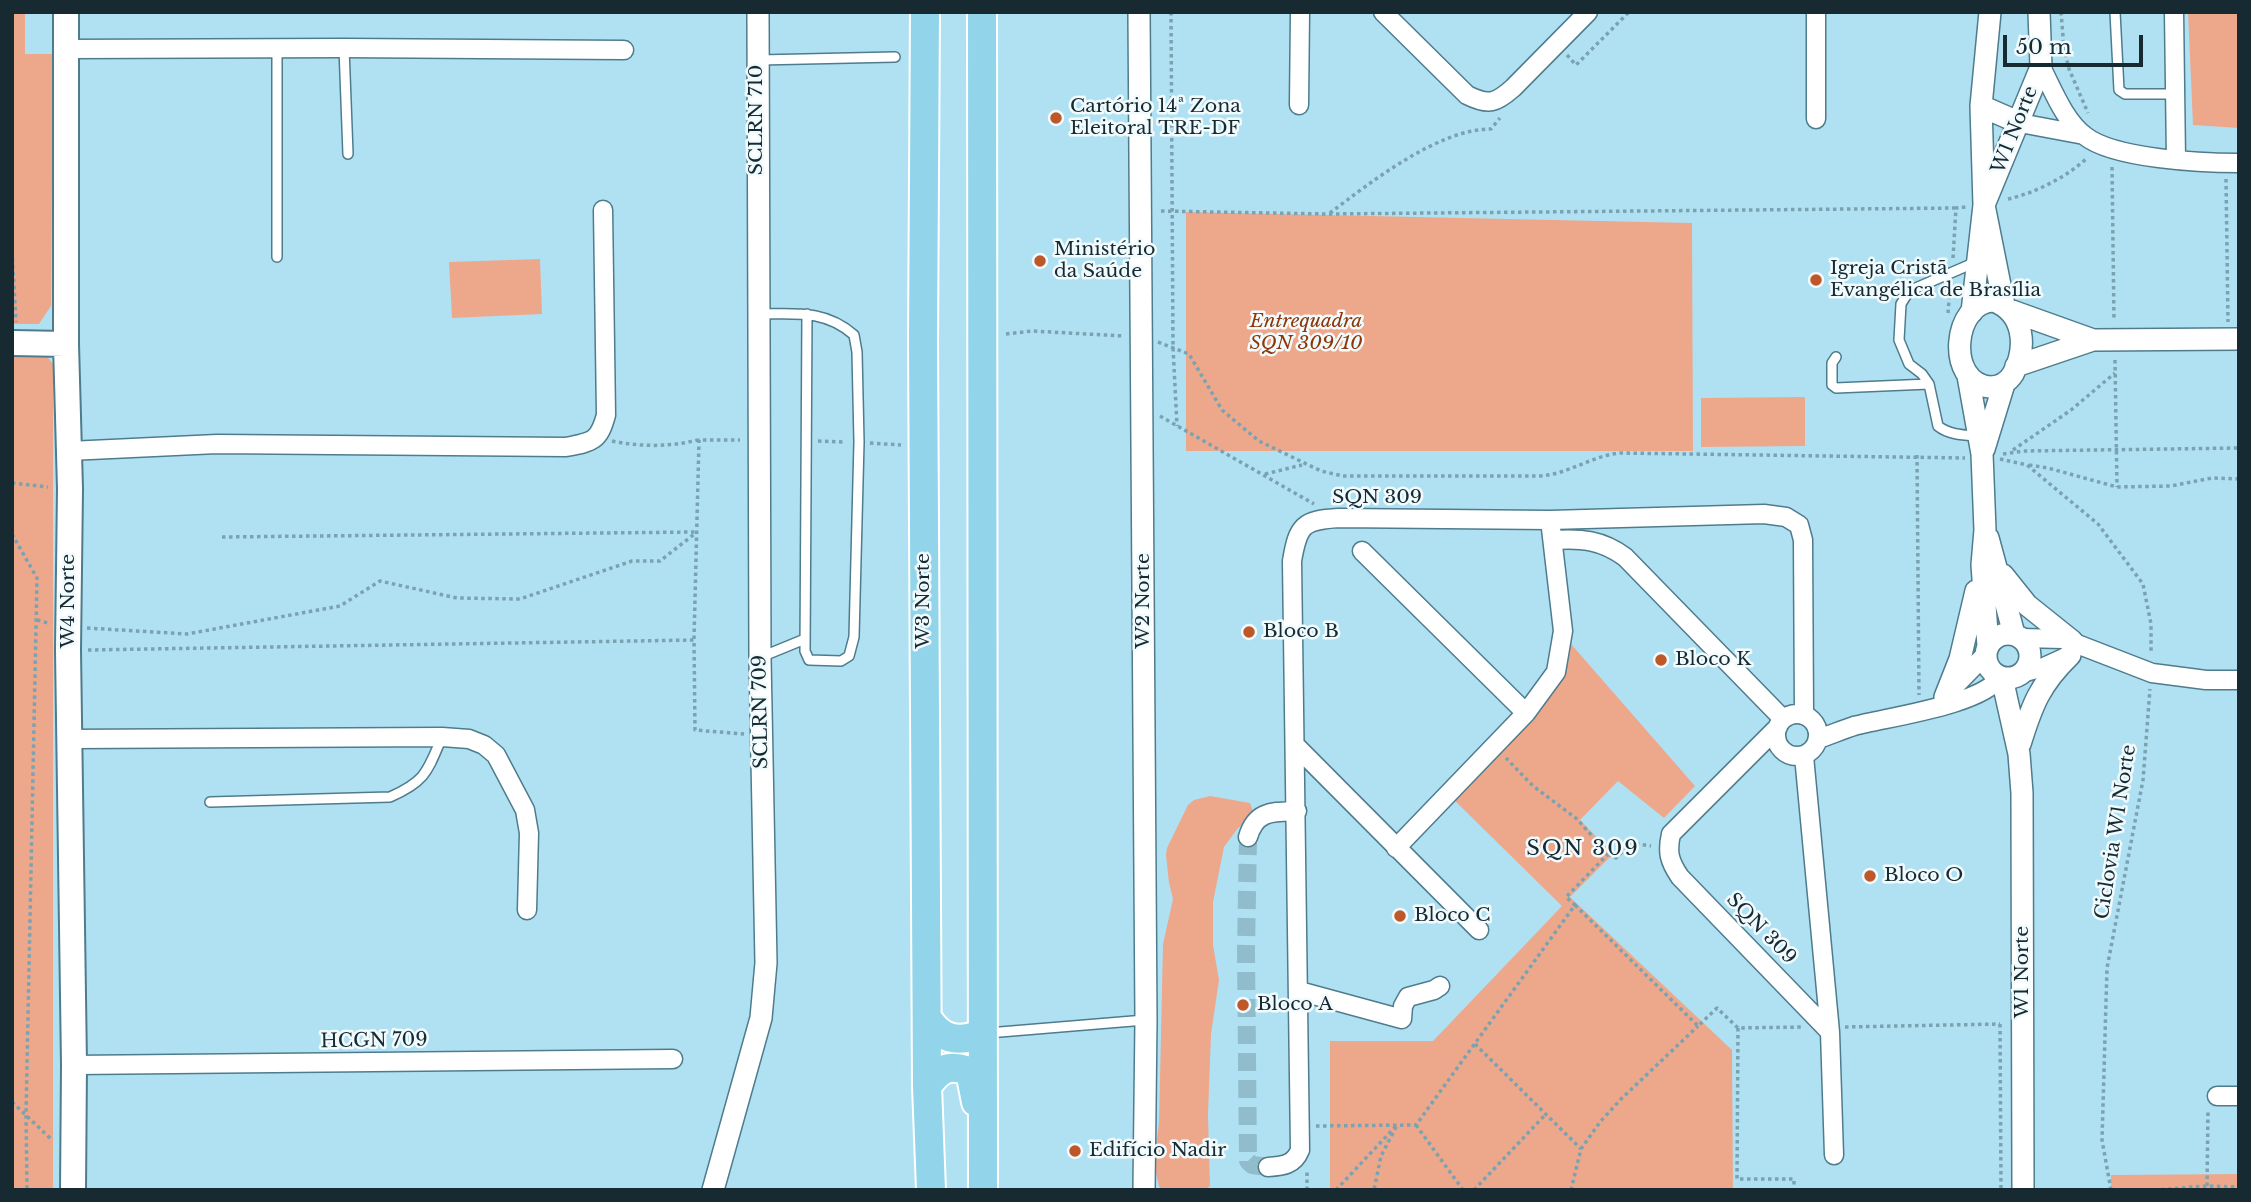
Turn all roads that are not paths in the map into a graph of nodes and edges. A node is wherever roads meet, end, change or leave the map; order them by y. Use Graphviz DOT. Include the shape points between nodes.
graph roads {
  1 [pos="66,12"];
  2 [pos="758,12"];
  3 [pos="925,12"];
  4 [pos="982,12"];
  5 [pos="1139,12"];
  6 [pos="1300,12"];
  7 [pos="1383,12"];
  8 [pos="1588,12"];
  9 [pos="1816,12"];
  10 [pos="1990,12"];
  11 [pos="2039,12"];
  12 [pos="2115,12"];
  13 [pos="2174,12"];
  14 [pos="344,48"];
  15 [pos="66,49"];
  16 [pos="277,49"];
  17 [pos="624,50"];
  18 [pos="895,57"];
  19 [pos="758,60"];
  20 [pos="2052,68"];
  21 [pos="2174,94"];
  22 [pos="1300,105"];
  23 [pos="1981,106"];
  24 [pos="1816,119"];
  25 [pos="2020,123"];
  26 [pos="2097,142"];
  27 [pos="348,154"];
  28 [pos="2176,160"];
  29 [pos="2232,163"];
  30 [pos="1984,205"];
  31 [pos="603,210"];
  32 [pos="757,228"];
  33 [pos="276,257"];
  34 [pos="1977,261"];
  35 [pos="2008,308"];
  36 [pos="1972,312"];
  37 [pos="758,314"];
  38 [pos="807,314"];
  39 [pos="2234,339"];
  40 [pos="2093,340"];
  41 [pos="15,343"];
  42 [pos="66,344"];
  43 [pos="1836,357"];
  44 [pos="2010,375"];
  45 [pos="1968,376"];
  46 [pos="1929,384"];
  47 [pos="69,451"];
  48 [pos="1984,451"];
  49 [pos="1550,520"];
  50 [pos="1553,540"];
  51 [pos="1362,551"];
  52 [pos="1990,566"];
  53 [pos="2017,636"];
  54 [pos="805,639"];
  55 [pos="2071,648"];
  56 [pos="1987,650"];
  57 [pos="760,658"];
  58 [pos="2012,675"];
  59 [pos="2239,680"];
  60 [pos="1933,705"];
  61 [pos="1526,713"];
  62 [pos="1807,716"];
  63 [pos="1780,723"];
  64 [pos="1853,726"];
  65 [pos="442,737"];
  66 [pos="71,739"];
  67 [pos="1818,739"];
  68 [pos="1296,746"];
  69 [pos="1779,746"];
  70 [pos="2020,749"];
  71 [pos="1747,756"];
  72 [pos="1804,756"];
  73 [pos="209,802"];
  74 [pos="1297,811"];
  75 [pos="1248,837"];
  76 [pos="1396,848"];
  77 [pos="527,910"];
  78 [pos="1479,930"];
  79 [pos="1440,986"];
  80 [pos="1299,992"];
  81 [pos="928,1019"];
  82 [pos="1146,1020"];
  83 [pos="1829,1029"];
  84 [pos="983,1033"];
  85 [pos="673,1059"];
  86 [pos="74,1065"];
  87 [pos="927,1086"];
  88 [pos="2217,1096"];
  89 [pos="2239,1096"];
  90 [pos="984,1143"];
  91 [pos="1835,1155"];
  92 [pos="1268,1167"];
  93 [pos="73,1190"];
  94 [pos="713,1190"];
  95 [pos="931,1190"];
  96 [pos="983,1190"];
  97 [pos="1144,1190"];
  98 [pos="2023,1190"];
  1 -- 15 [label="main road, W4 Norte"];
  2 -- 19 [label="street, SCLRN 710"];
  3 -- 81 [label="main road, W3 Norte"];
  4 -- 84 [label="main road"];
  5 -- 82 [label="street, W2 Norte"];
  6 -- 22 [label="street"];
  7 -- 8 [label="street" via="1467,95 1489,102 1513,88"];
  9 -- 24 [label="street"];
  10 -- 23 [label="street, W1 Norte"];
  11 -- 20 [label="street, W1 Norte"];
  12 -- 21 [label="lane" via="2119,90 2125,94"];
  13 -- 21 [label="street"];
  14 -- 16 [label="street"];
  14 -- 17 [label="street"];
  14 -- 27 [label="lane"];
  15 -- 16 [label="street"];
  15 -- 42 [label="main road, W4 Norte"];
  16 -- 33 [label="lane"];
  18 -- 19 [label="lane"];
  19 -- 32 [label="street, SCLRN 710"];
  20 -- 25 [label="street, W1 Norte" via="2033,84"];
  20 -- 26 [label="street" via="2065,112"];
  21 -- 28 [label="street"];
  23 -- 25 [label="street"];
  23 -- 30 [label="street, W1 Norte"];
  25 -- 26 [label="street"];
  25 -- 30 [label="street, W1 Norte"];
  26 -- 28 [label="street"];
  28 -- 29 [label="street"];
  30 -- 34 [label="street, W1 Norte"];
  30 -- 35 [label="street, W1 Norte"];
  31 -- 47 [label="street" via="606,415 596,439 566,447 217,444"];
  32 -- 37 [label="street, SCLRN 709"];
  34 -- 36 [label="street, W1 Norte"];
  34 -- 46 [label="lane" via="1909,291 1901,304 1899,340 1909,364"];
  35 -- 36 [label="street" via="1988,301"];
  35 -- 40 [label="street"];
  35 -- 44 [label="street" via="2018,323 2022,342"];
  36 -- 45 [label="street" via="1960,353"];
  37 -- 38 [label="lane"];
  37 -- 57 [label="street, SCLRN 709"];
  38 -- 54 [label="lane"];
  38 -- 54 [label="lane" via="833,319 854,335 859,442 852,649 841,661 808,660"];
  39 -- 40 [label="street"];
  40 -- 44 [label="street"];
  41 -- 42 [label="main road"];
  42 -- 47 [label="main road, W4 Norte"];
  43 -- 46 [label="lane" via="1832,363 1836,388"];
  44 -- 45 [label="street" via="1987,387"];
  44 -- 48 [label="street"];
  45 -- 48 [label="street"];
  46 -- 48 [label="lane" via="1938,426"];
  47 -- 66 [label="main road, W4 Norte"];
  48 -- 52 [label="street"];
  49 -- 50 [label="street"];
  49 -- 62 [label="street, SQN 309" via="1764,514 1793,520 1803,540"];
  49 -- 68 [label="street, SQN 309" via="1339,518 1313,519 1302,527 1292,561"];
  50 -- 61 [label="street" via="1562,615 1560,659 1556,672"];
  50 -- 63 [label="street" via="1601,542 1625,557"];
  51 -- 61 [label="street"];
  52 -- 53 [label="street"];
  52 -- 55 [label="street"];
  52 -- 56 [label="street"];
  52 -- 60 [label="street" via="1960,659"];
  53 -- 55 [label="street" via="2043,637"];
  53 -- 56 [label="street" via="2002,635"];
  53 -- 58 [label="street" via="2030,650 2029,665"];
  54 -- 57 [label="lane"];
  55 -- 58 [label="street" via="2044,667"];
  55 -- 59 [label="street" via="2093,651 2151,673"];
  55 -- 70 [label="street" via="2042,686"];
  56 -- 58 [label="street" via="1990,670"];
  56 -- 60 [label="street"];
  57 -- 94 [label="street, SCLRN 709" via="764,997"];
  58 -- 60 [label="street" via="1978,695"];
  58 -- 70 [label="street, W1 Norte"];
  60 -- 64 [label="street"];
  61 -- 76 [label="street"];
  62 -- 63 [label="street" via="1789,715"];
  62 -- 64 [label="street"];
  62 -- 67 [label="street" via="1816,724"];
  63 -- 69 [label="street"];
  63 -- 71 [label="street"];
  64 -- 67 [label="street"];
  65 -- 66 [label="street"];
  65 -- 73 [label="lane" via="420,780 390,797"];
  65 -- 77 [label="street" via="469,739 496,755 525,810 529,833"];
  66 -- 86 [label="main road, W4 Norte"];
  67 -- 72 [label="street" via="1816,747"];
  68 -- 74 [label="street, SQN 309"];
  68 -- 76 [label="street"];
  69 -- 71 [label="street"];
  69 -- 72 [label="street" via="1790,755"];
  70 -- 98 [label="street, W1 Norte"];
  71 -- 83 [label="street, SQN 309" via="1671,834 1670,862"];
  72 -- 83 [label="street, SQN 309"];
  74 -- 75 [label="street" via="1267,813 1255,820"];
  74 -- 80 [label="street, SQN 309"];
  76 -- 78 [label="street"];
  79 -- 80 [label="street" via="1408,998 1402,1019"];
  80 -- 92 [label="street, SQN 309" via="1300,1150 1290,1163"];
  81 -- 84 [label="main road" via="950,1039"];
  81 -- 87 [label="main road, W3 Norte"];
  82 -- 84 [label="lane"];
  82 -- 97 [label="street, W2 Norte"];
  83 -- 91 [label="street, SQN 309"];
  84 -- 90 [label="main road"];
  85 -- 86 [label="street, HCGN 709"];
  86 -- 93 [label="main road, W4 Norte"];
  87 -- 90 [label="main road" via="937,1072 948,1067 967,1070"];
  87 -- 95 [label="main road, W3 Norte"];
  88 -- 89 [label="street"];
  90 -- 96 [label="main road"];
}
